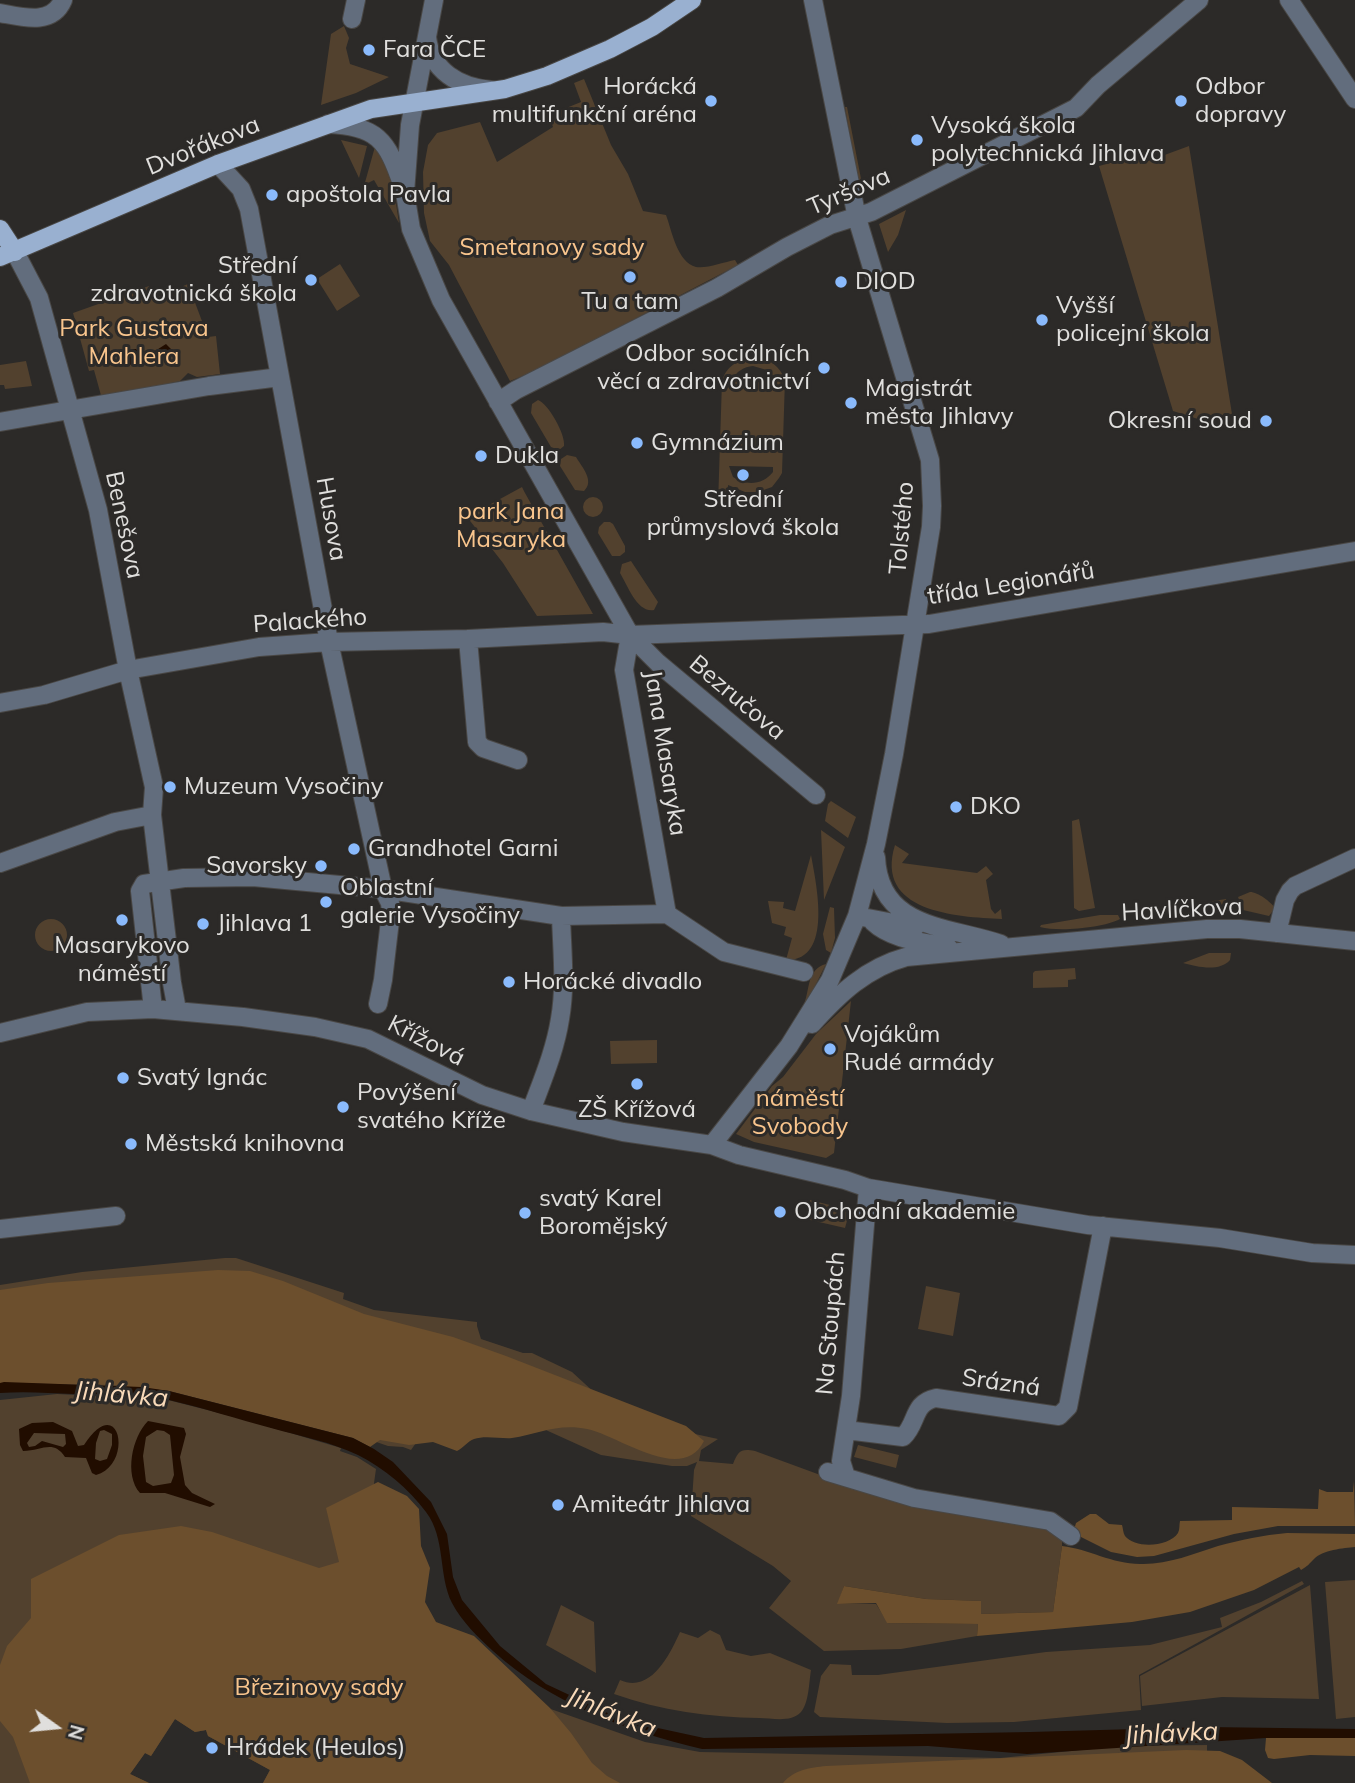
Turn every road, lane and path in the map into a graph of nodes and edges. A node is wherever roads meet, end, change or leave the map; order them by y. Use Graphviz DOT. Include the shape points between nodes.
graph roads {
  1 [pos="64,0"];
  2 [pos="356,0"];
  3 [pos="434,0"];
  4 [pos="692,0"];
  5 [pos="813,0"];
  6 [pos="1199,0"];
  7 [pos="1289,0"];
  8 [pos="0,13"];
  9 [pos="352,19"];
  10 [pos="427,34"];
  11 [pos="1347,73"];
  12 [pos="494,90"];
  13 [pos="1355,99"];
  14 [pos="415,101"];
  15 [pos="328,124"];
  16 [pos="218,164"];
  17 [pos="405,193"];
  18 [pos="857,218"];
  19 [pos="0,229"];
  20 [pos="7,255"];
  21 [pos="279,368"];
  22 [pos="498,402"];
  23 [pos="71,409"];
  24 [pos="0,422"];
  25 [pos="1355,551"];
  26 [pos="915,624"];
  27 [pos="630,635"];
  28 [pos="468,639"];
  29 [pos="329,642"];
  30 [pos="128,670"];
  31 [pos="0,703"];
  32 [pos="518,760"];
  33 [pos="816,795"];
  34 [pos="152,816"];
  35 [pos="876,844"];
  36 [pos="1355,858"];
  37 [pos="0,863"];
  38 [pos="161,881"];
  39 [pos="383,890"];
  40 [pos="667,914"];
  41 [pos="561,916"];
  42 [pos="864,918"];
  43 [pos="1277,933"];
  44 [pos="1355,941"];
  45 [pos="967,942"];
  46 [pos="804,972"];
  47 [pos="378,1004"];
  48 [pos="153,1009"];
  49 [pos="177,1010"];
  50 [pos="0,1033"];
  51 [pos="789,1046"];
  52 [pos="531,1111"];
  53 [pos="712,1145"];
  54 [pos="868,1188"];
  55 [pos="116,1216"];
  56 [pos="1103,1226"];
  57 [pos="0,1229"];
  58 [pos="1355,1255"];
  59 [pos="846,1430"];
  60 [pos="1072,1536"];
  1 -- 8 [label="street" via="48,16"];
  2 -- 9 [label="street"];
  3 -- 10 [label="street"];
  4 -- 12 [label="main road, Dvořákova" via="610,49 547,76"];
  5 -- 18 [label="street, Tolstého"];
  6 -- 18 [label="street, Tyršova" via="1076,108"];
  7 -- 11 [label="street"];
  10 -- 12 [label="street" via="433,55 452,79"];
  10 -- 14 [label="street"];
  11 -- 13 [label="street"];
  12 -- 14 [label="main road, Dvořákova"];
  14 -- 15 [label="main road, Dvořákova" via="371,109"];
  14 -- 17 [label="street"];
  15 -- 16 [label="main road, Dvořákova"];
  15 -- 17 [label="street" via="355,127 379,139 393,159"];
  16 -- 20 [label="main road, Dvořákova"];
  16 -- 21 [label="street, Husova" via="241,189 249,209"];
  17 -- 22 [label="street" via="417,247"];
  18 -- 22 [label="street, Tyršova" via="804,238"];
  18 -- 26 [label="street, Tolstého" via="930,460 931,527"];
  19 -- 20 [label="main road"];
  20 -- 23 [label="street, Benešova" via="38,298"];
  21 -- 23 [label="street" via="209,386"];
  21 -- 29 [label="street, Husova"];
  22 -- 27 [label="street"];
  23 -- 24 [label="street"];
  23 -- 30 [label="street, Benešova" via="98,510"];
  25 -- 26 [label="street, třída Legionářů"];
  26 -- 27 [label="street, třída Legionářů"];
  26 -- 35 [label="street, Tolstého"];
  27 -- 28 [label="street, Palackého" via="603,632"];
  27 -- 33 [label="street, Bezručova"];
  27 -- 40 [label="street, Jana Masaryka" via="624,670"];
  28 -- 29 [label="street, Palackého"];
  28 -- 32 [label="street" via="477,742"];
  29 -- 30 [label="street, Palackého" via="258,647"];
  29 -- 39 [label="street, Husova"];
  30 -- 31 [label="street, Palackého"];
  30 -- 34 [label="street, Benešova" via="154,787"];
  34 -- 37 [label="street" via="115,822"];
  34 -- 38 [label="street"];
  35 -- 42 [label="street, Tolstého"];
  35 -- 45 [label="street, Havlíčkova" via="881,885 895,907"];
  36 -- 43 [label="street" via="1295,886"];
  38 -- 39 [label="street" via="253,877"];
  38 -- 48 [label="street" via="144,884 139,891"];
  38 -- 49 [label="street"];
  39 -- 41 [label="street"];
  39 -- 47 [label="street, Husova" via="391,912"];
  40 -- 41 [label="street"];
  40 -- 46 [label="street" via="724,953"];
  41 -- 52 [label="street" via="561,1018"];
  42 -- 45 [label="street, Havlíčkova" via="932,930"];
  42 -- 51 [label="street, Tolstého"];
  43 -- 44 [label="street, Havlíčkova"];
  43 -- 45 [label="street, Havlíčkova" via="1207,929 1011,947"];
  45 -- 51 [label="street, Havlíčkova" via="877,967 839,994"];
  48 -- 49 [label="street"];
  48 -- 50 [label="street" via="87,1012"];
  49 -- 52 [label="street, Křížová" via="314,1027 368,1039 482,1095"];
  51 -- 53 [label="street"];
  52 -- 53 [label="street, Křížová" via="623,1132"];
  53 -- 54 [label="street"];
  54 -- 56 [label="street"];
  54 -- 59 [label="street, Na Stoupách"];
  55 -- 57 [label="street"];
  56 -- 58 [label="street"];
  56 -- 59 [label="street, Srázná" via="1065,1412 1059,1416 936,1398 925,1400 903,1437"];
  59 -- 60 [label="street, Na Stoupách" via="843,1469 914,1498 1049,1521"];
}
